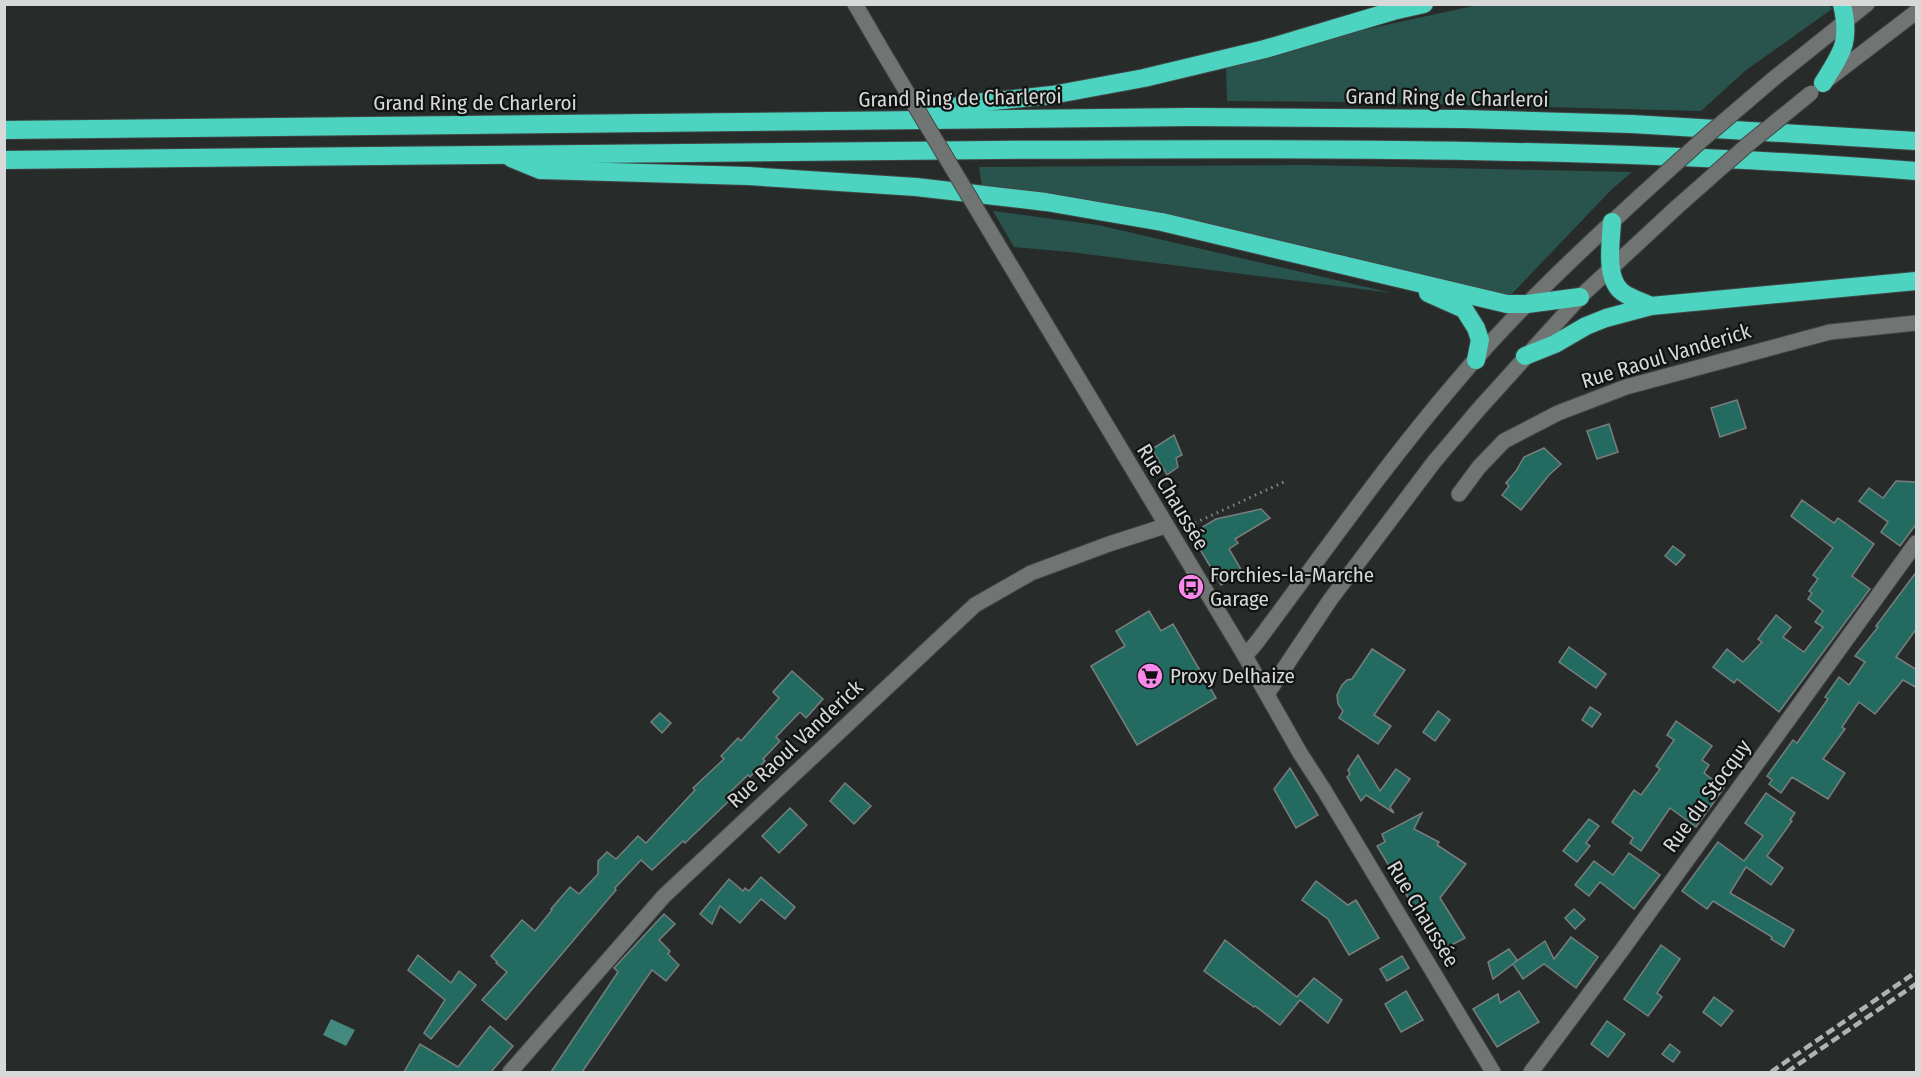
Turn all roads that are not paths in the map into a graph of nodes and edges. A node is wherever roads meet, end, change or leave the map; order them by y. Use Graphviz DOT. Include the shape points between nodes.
graph roads {
  1 [pos="855,4"];
  2 [pos="1424,4"];
  3 [pos="1867,4"];
  4 [pos="1844,12"];
  5 [pos="1917,12"];
  6 [pos="1817,88"];
  7 [pos="902,122"];
  8 [pos="4,130"];
  9 [pos="1917,141"];
  10 [pos="504,154"];
  11 [pos="4,160"];
  12 [pos="1917,171"];
  13 [pos="1612,222"];
  14 [pos="1610,269"];
  15 [pos="1388,276"];
  16 [pos="1917,281"];
  17 [pos="1580,297"];
  18 [pos="1527,304"];
  19 [pos="1651,306"];
  20 [pos="1917,323"];
  21 [pos="1525,356"];
  22 [pos="1476,360"];
  23 [pos="1459,494"];
  24 [pos="1168,530"];
  25 [pos="1917,543"];
  26 [pos="1245,656"];
  27 [pos="1267,694"];
  28 [pos="510,1072"];
  29 [pos="1493,1072"];
  30 [pos="1531,1072"];
  1 -- 24 [label="main road, Rue Chaussée, bridge"];
  2 -- 7 [label="highway" via="1144,78 1052,95 966,104"];
  3 -- 4 [label="main road"];
  4 -- 6 [label="highway" via="1847,36 1842,52"];
  4 -- 13 [label="main road, bridge"];
  5 -- 6 [label="main road"];
  6 -- 14 [label="main road, bridge" via="1746,146"];
  7 -- 8 [label="highway, Grand Ring de Charleroi"];
  7 -- 9 [label="highway, Grand Ring de Charleroi" via="1190,117 1463,119 1632,124"];
  10 -- 11 [label="highway"];
  10 -- 12 [label="highway" via="1181,148 1468,150"];
  10 -- 15 [label="highway" via="540,170 782,178 916,187 1046,202 1162,222"];
  13 -- 14 [label="highway"];
  13 -- 18 [label="main road"];
  14 -- 17 [label="main road"];
  14 -- 19 [label="highway" via="1621,291"];
  15 -- 18 [label="highway" via="1507,304"];
  15 -- 22 [label="highway" via="1464,309 1480,340"];
  16 -- 19 [label="highway"];
  17 -- 18 [label="highway"];
  17 -- 21 [label="main road"];
  18 -- 22 [label="main road"];
  19 -- 21 [label="highway" via="1606,318"];
  20 -- 23 [label="main road, Rue Raoul Vanderick" via="1830,332 1626,387 1558,413 1504,441"];
  21 -- 27 [label="main road" via="1434,462 1330,600"];
  22 -- 26 [label="main road" via="1413,433"];
  24 -- 26 [label="main road, Rue Chaussée"];
  24 -- 28 [label="main road, Rue Raoul Vanderick" via="1109,544 1031,573 975,605 664,896"];
  25 -- 30 [label="main road, Rue du Stocquy"];
  26 -- 27 [label="main road, Rue Chaussée"];
  27 -- 29 [label="main road, Rue Chaussée"];
}
